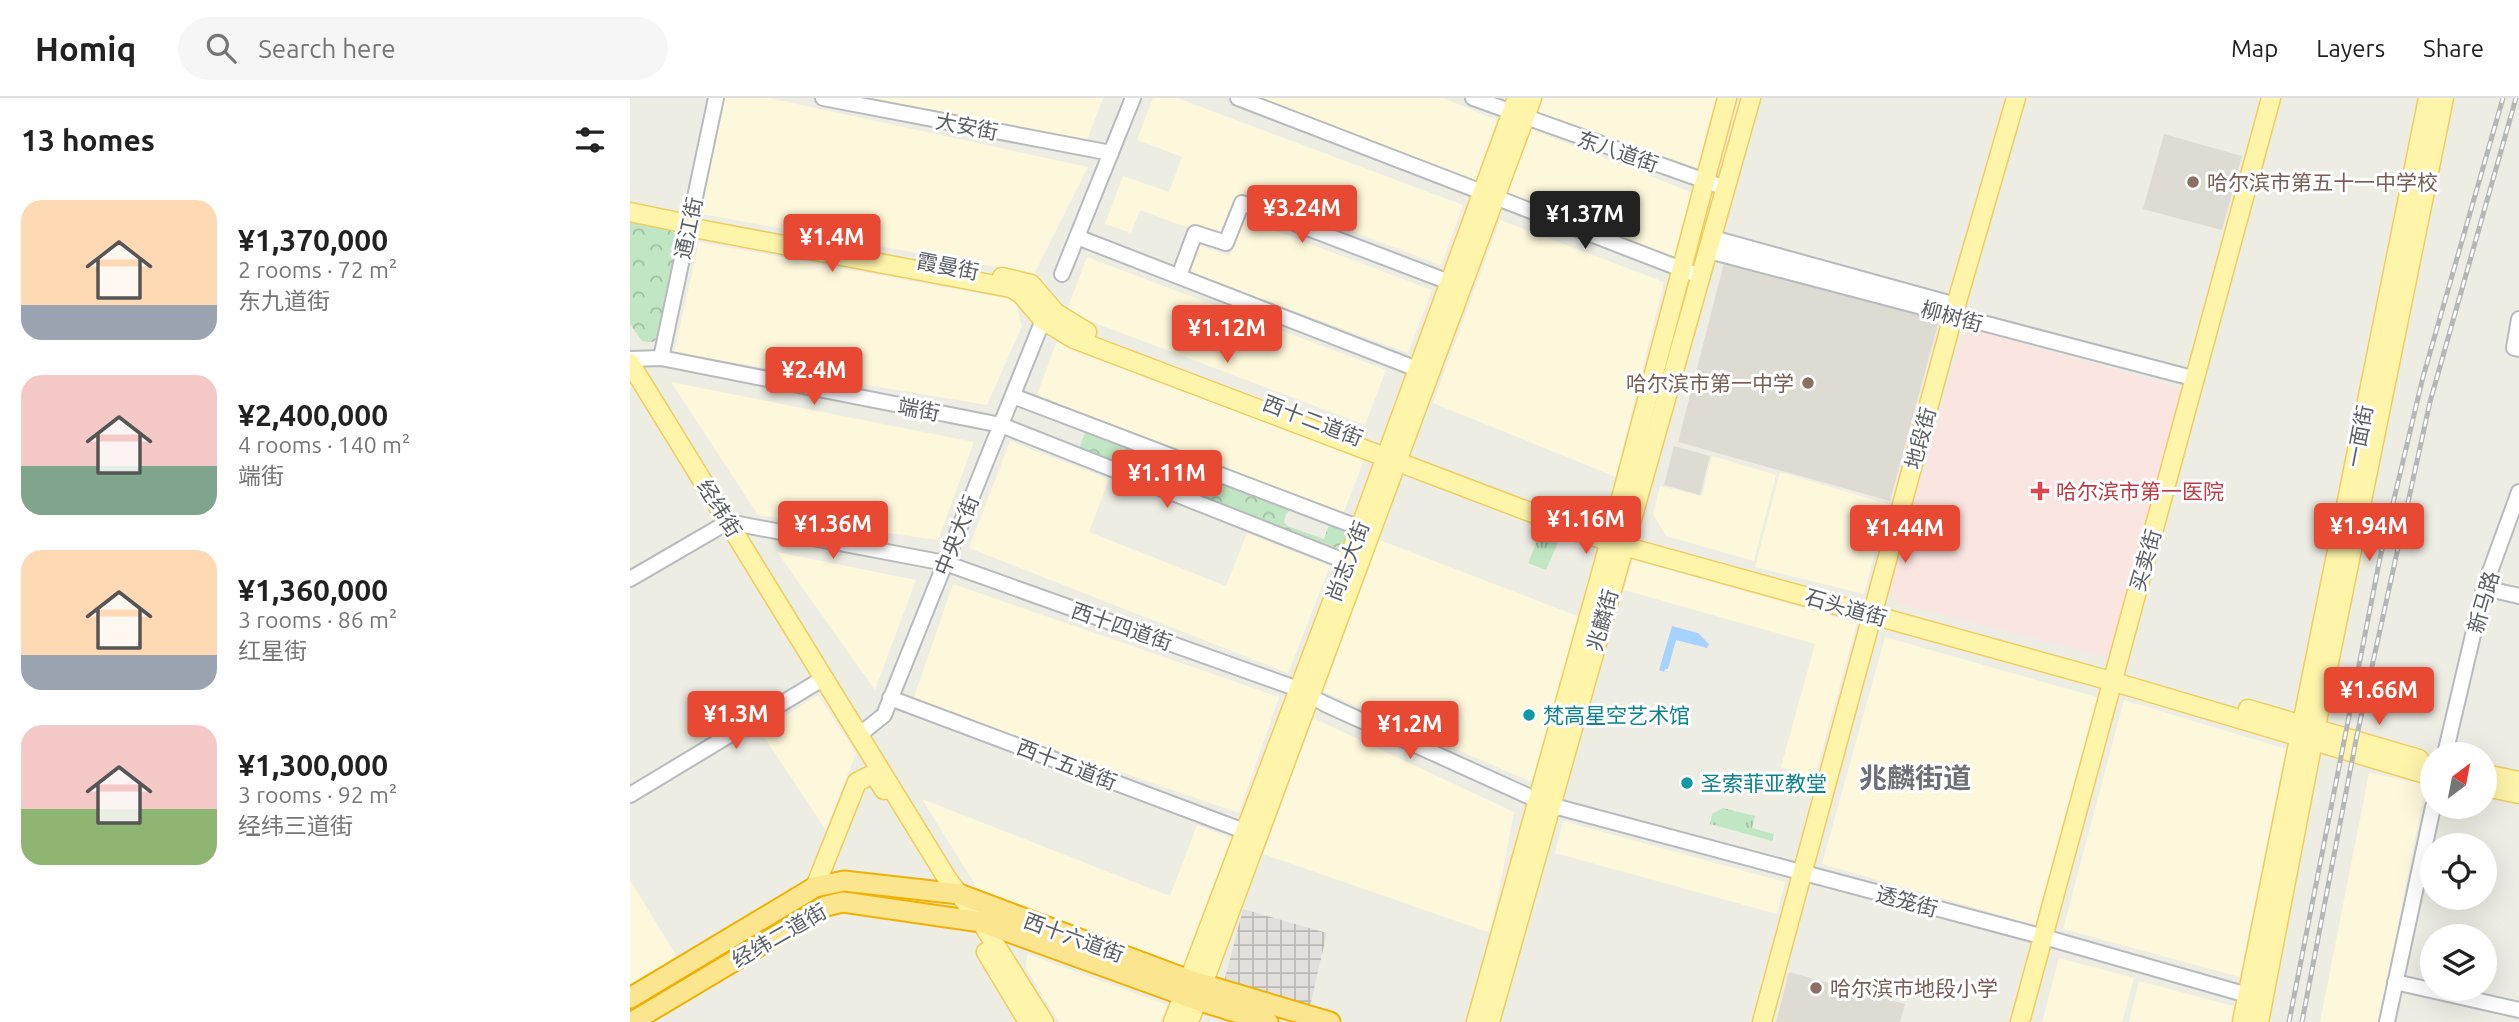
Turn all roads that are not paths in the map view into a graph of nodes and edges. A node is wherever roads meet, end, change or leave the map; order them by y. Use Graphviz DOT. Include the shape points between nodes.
graph roads {
  1 [pos="716,98"];
  2 [pos="823,98"];
  3 [pos="1133,98"];
  4 [pos="1238,98"];
  5 [pos="1473,98"];
  6 [pos="1532,98"];
  7 [pos="1727,98"];
  8 [pos="2015,98"];
  9 [pos="2272,98"];
  10 [pos="2428,98"];
  11 [pos="2444,98"];
  12 [pos="1748,99"];
  13 [pos="1518,110"];
  14 [pos="1111,153"];
  15 [pos="1705,181"];
  16 [pos="1725,188"];
  17 [pos="1489,195"];
  18 [pos="630,206"];
  19 [pos="630,212"];
  20 [pos="689,221"];
  21 [pos="1077,237"];
  22 [pos="1711,245"];
  23 [pos="1681,269"];
  24 [pos="1062,274"];
  25 [pos="1180,276"];
  26 [pos="1702,277"];
  27 [pos="1449,282"];
  28 [pos="1955,311"];
  29 [pos="1045,317"];
  30 [pos="2519,318"];
  31 [pos="2519,349"];
  32 [pos="661,358"];
  33 [pos="630,361"];
  34 [pos="1417,369"];
  35 [pos="2196,379"];
  36 [pos="1013,396"];
  37 [pos="1001,425"];
  38 [pos="1393,455"];
  39 [pos="2519,492"];
  40 [pos="728,522"];
  41 [pos="1360,528"];
  42 [pos="1618,540"];
  43 [pos="1346,562"];
  44 [pos="945,563"];
  45 [pos="630,579"];
  46 [pos="2484,588"];
  47 [pos="2519,596"];
  48 [pos="1873,611"];
  49 [pos="2112,677"];
  50 [pos="824,678"];
  51 [pos="1305,692"];
  52 [pos="890,698"];
  53 [pos="2307,732"];
  54 [pos="859,735"];
  55 [pos="2448,742"];
  56 [pos="2420,760"];
  57 [pos="2420,772"];
  58 [pos="2497,776"];
  59 [pos="2519,781"];
  60 [pos="2497,789"];
  61 [pos="2519,794"];
  62 [pos="630,795"];
  63 [pos="1544,803"];
  64 [pos="2430,819"];
  65 [pos="1244,831"];
  66 [pos="1802,873"];
  67 [pos="816,887"];
  68 [pos="953,887"];
  69 [pos="973,920"];
  70 [pos="2044,937"];
  71 [pos="2395,982"];
  72 [pos="1193,990"];
  73 [pos="2255,997"];
  74 [pos="630,998"];
  75 [pos="2519,1010"];
  76 [pos="632,1022"];
  77 [pos="1031,1022"];
  78 [pos="1173,1022"];
  79 [pos="1189,1022"];
  80 [pos="1268,1022"];
  81 [pos="1330,1022"];
  82 [pos="1476,1022"];
  83 [pos="1490,1022"];
  84 [pos="1762,1022"];
  85 [pos="2020,1022"];
  86 [pos="2242,1022"];
  87 [pos="2259,1022"];
  88 [pos="2387,1022"];
  1 -- 20 [label="street, 通江街"];
  2 -- 14 [label="street, 大安街"];
  3 -- 14 [label="street"];
  4 -- 17 [label="street"];
  5 -- 13 [label="street, 东八道街"];
  6 -- 13 [label="main road, 尚志大街"];
  7 -- 15 [label="main road, 兆麟街"];
  8 -- 28 [label="main road, 地段街"];
  9 -- 35 [label="main road, 买卖街"];
  10 -- 53 [label="main road, 一面街"];
  11 -- 53 [label="main road, 一面街"];
  12 -- 16 [label="main road, 兆麟街"];
  13 -- 15 [label="street, 东八道街"];
  13 -- 17 [label="main road, 尚志大街"];
  14 -- 21 [label="street"];
  15 -- 16 [label="street, 东八道街"];
  15 -- 23 [label="main road, 兆麟街"];
  16 -- 22 [label="main road, 兆麟街"];
  17 -- 23 [label="street"];
  17 -- 27 [label="main road, 尚志大街"];
  17 -- 38 [label="main road, 尚志大街"];
  18 -- 20 [label="main road, 霞曼街"];
  19 -- 20 [label="main road, 霞曼街"];
  20 -- 29 [label="main road, 霞曼街" via="699,229 1011,288"];
  20 -- 32 [label="street, 通江街"];
  21 -- 24 [label="street"];
  21 -- 25 [label="street"];
  22 -- 26 [label="main road, 兆麟街"];
  22 -- 28 [label="street, 柳树街"];
  23 -- 26 [label="street"];
  23 -- 42 [label="main road, 兆麟街"];
  25 -- 27 [label="street" via="1195,233 1226,243 1242,203"];
  25 -- 34 [label="street"];
  26 -- 42 [label="main road, 兆麟街"];
  27 -- 34 [label="main road, 尚志大街"];
  28 -- 35 [label="street, 柳树街"];
  28 -- 48 [label="main road, 地段街"];
  29 -- 36 [label="street, 中央大街"];
  29 -- 38 [label="main road, 西十二道街" via="1074,340"];
  30 -- 31 [label="street" via="2514,348"];
  32 -- 33 [label="street, 端街"];
  32 -- 37 [label="street, 端街"];
  33 -- 40 [label="main road, 经纬街"];
  34 -- 38 [label="main road, 尚志大街"];
  35 -- 49 [label="main road, 买卖街"];
  36 -- 37 [label="street, 中央大街"];
  36 -- 41 [label="street"];
  37 -- 43 [label="street, 端街"];
  37 -- 44 [label="street, 中央大街"];
  38 -- 41 [label="main road, 尚志大街"];
  38 -- 42 [label="main road, 石头道街"];
  38 -- 51 [label="main road, 尚志大街"];
  39 -- 46 [label="street, 新马路"];
  40 -- 44 [label="street, 西十四道街"];
  40 -- 45 [label="street"];
  40 -- 50 [label="main road, 经纬街"];
  41 -- 43 [label="main road, 尚志大街"];
  42 -- 48 [label="main road, 石头道街"];
  42 -- 63 [label="main road, 兆麟街"];
  43 -- 51 [label="main road, 尚志大街"];
  44 -- 51 [label="street, 西十四道街"];
  44 -- 52 [label="street, 中央大街"];
  46 -- 47 [label="street"];
  46 -- 55 [label="street, 新马路"];
  48 -- 49 [label="main road, 石头道街"];
  48 -- 66 [label="main road, 地段街"];
  49 -- 53 [label="main road, 石头道街"];
  49 -- 70 [label="main road, 买卖街"];
  50 -- 54 [label="main road, 经纬街"];
  50 -- 62 [label="street"];
  51 -- 63 [label="street, 透笼街"];
  51 -- 65 [label="main road, 尚志大街"];
  51 -- 72 [label="main road, 尚志大街"];
  52 -- 54 [label="street, 中央大街" via="884,715"];
  52 -- 65 [label="street, 西十五道街"];
  53 -- 56 [label="main road"];
  53 -- 57 [label="main road"];
  53 -- 73 [label="main road, 一面街"];
  54 -- 68 [label="main road, 经纬街"];
  58 -- 59 [label="main road"];
  60 -- 61 [label="main road"];
  63 -- 66 [label="street, 透笼街"];
  63 -- 82 [label="main road, 兆麟街"];
  63 -- 83 [label="main road, 兆麟街"];
  64 -- 71 [label="street"];
  65 -- 72 [label="main road, 尚志大街"];
  66 -- 70 [label="street, 透笼街"];
  66 -- 84 [label="main road, 地段街"];
  67 -- 68 [label="highway, 经纬二道街" via="844,881"];
  67 -- 68 [label="main road" via="857,782 869,775 875,776 938,876"];
  67 -- 74 [label="highway, 经纬二道街"];
  68 -- 69 [label="main road"];
  68 -- 72 [label="highway, 西十六道街"];
  69 -- 72 [label="highway, 西十六道街"];
  69 -- 76 [label="highway, 经纬二道街" via="844,902 826,906"];
  69 -- 77 [label="main road"];
  70 -- 73 [label="street, 透笼街"];
  70 -- 85 [label="main road, 买卖街"];
  71 -- 75 [label="street"];
  71 -- 88 [label="street"];
  72 -- 78 [label="main road, 尚志大街"];
  72 -- 79 [label="main road, 尚志大街"];
  72 -- 80 [label="highway"];
  72 -- 81 [label="highway"];
  73 -- 86 [label="main road, 一面街"];
  73 -- 87 [label="main road, 一面街"];
}
